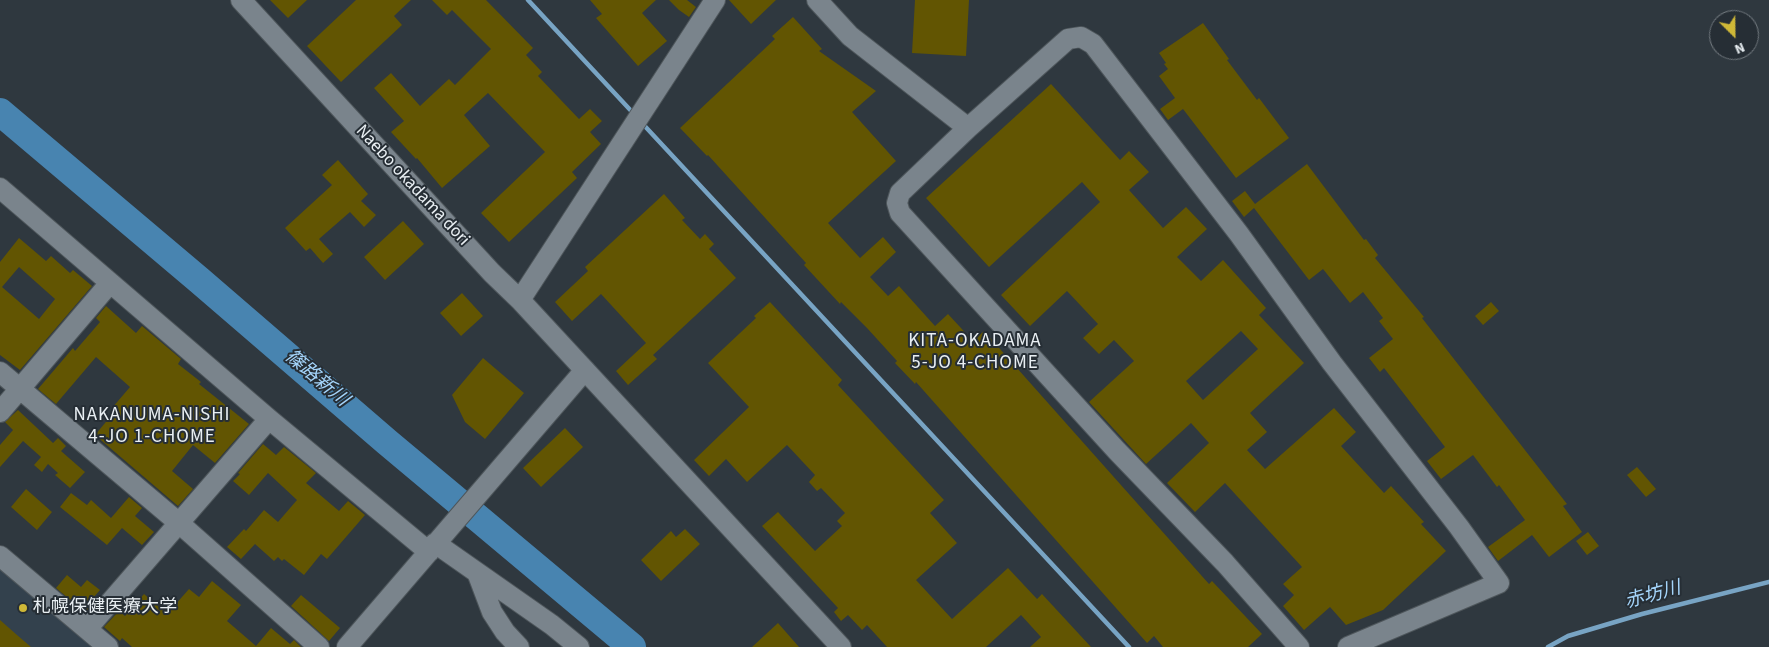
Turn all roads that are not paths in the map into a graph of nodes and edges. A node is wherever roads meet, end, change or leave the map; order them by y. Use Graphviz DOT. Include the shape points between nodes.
graph roads {
  1 [pos="241,0"];
  2 [pos="715,0"];
  3 [pos="817,0"];
  4 [pos="968,128"];
  5 [pos="0,188"];
  6 [pos="110,283"];
  7 [pos="520,300"];
  8 [pos="585,370"];
  9 [pos="0,372"];
  10 [pos="20,389"];
  11 [pos="0,412"];
  12 [pos="269,419"];
  13 [pos="179,523"];
  14 [pos="436,543"];
  15 [pos="0,556"];
  16 [pos="478,574"];
  17 [pos="87,629"];
  18 [pos="108,647"];
  19 [pos="319,647"];
  20 [pos="347,647"];
  21 [pos="519,647"];
  22 [pos="579,647"];
  23 [pos="841,647"];
  24 [pos="1299,647"];
  25 [pos="1348,647"];
  1 -- 7 [label="street, Naebo okadama dori"];
  2 -- 7 [label="street"];
  3 -- 4 [label="street" via="850,36"];
  4 -- 24 [label="street" via="900,194 897,203 900,213"];
  4 -- 25 [label="street" via="1068,39 1081,37 1093,44 1228,219 1332,364 1499,583"];
  5 -- 6 [label="street"];
  6 -- 10 [label="street"];
  6 -- 12 [label="street"];
  7 -- 8 [label="street, Naebo okadama dori"];
  8 -- 14 [label="street"];
  8 -- 23 [label="street, Naebo okadama dori"];
  9 -- 10 [label="street"];
  10 -- 11 [label="street"];
  10 -- 13 [label="street"];
  12 -- 13 [label="street"];
  12 -- 14 [label="street"];
  13 -- 17 [label="street"];
  13 -- 19 [label="street"];
  14 -- 16 [label="street"];
  14 -- 20 [label="street"];
  15 -- 17 [label="street"];
  16 -- 21 [label="street" via="492,612"];
  16 -- 22 [label="street"];
  17 -- 18 [label="street"];
}
